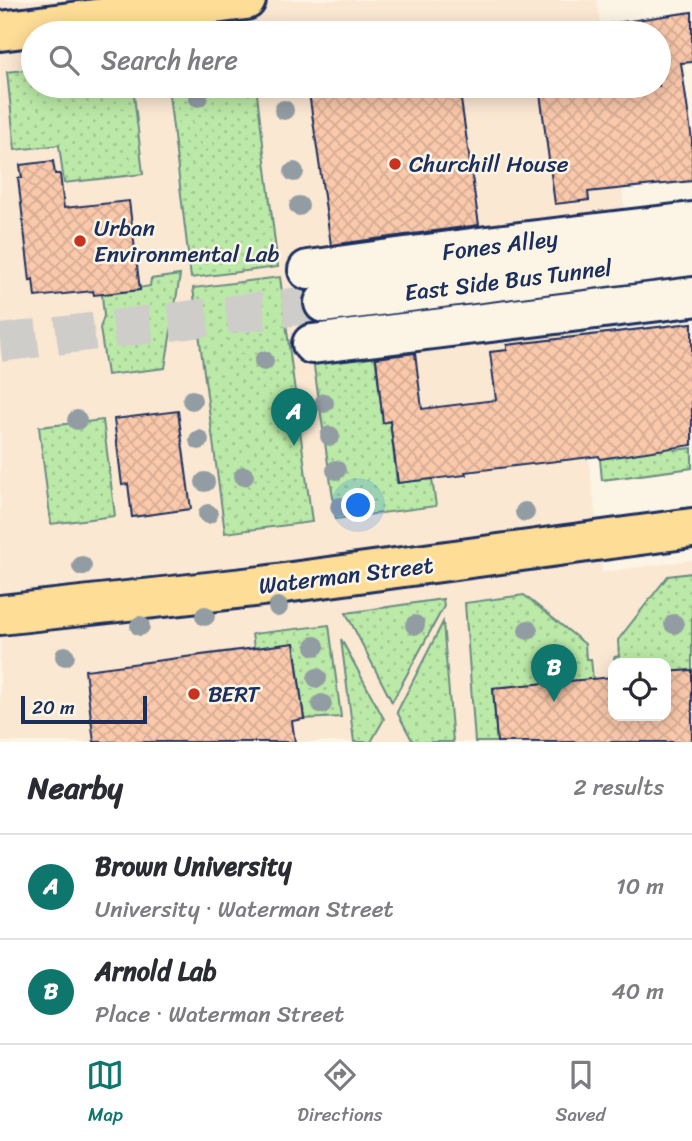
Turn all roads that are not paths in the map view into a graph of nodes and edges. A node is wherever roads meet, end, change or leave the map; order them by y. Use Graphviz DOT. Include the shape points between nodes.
graph roads {
  1 [pos="246,0"];
  2 [pos="79,21"];
  3 [pos="21,28"];
  4 [pos="0,31"];
  5 [pos="692,222"];
  6 [pos="692,256"];
  7 [pos="316,287"];
  8 [pos="692,297"];
  9 [pos="312,344"];
  10 [pos="692,528"];
  11 [pos="0,615"];
  1 -- 2 [label="main road"];
  3 -- 4 [label="main road"];
  5 -- 7 [label="lane, Fones Alley" via="487,246"];
  6 -- 7 [label="lane, East Side Bus Tunnel"];
  8 -- 9 [label="lane"];
  10 -- 11 [label="main road, Waterman Street" via="217,592"];
}
